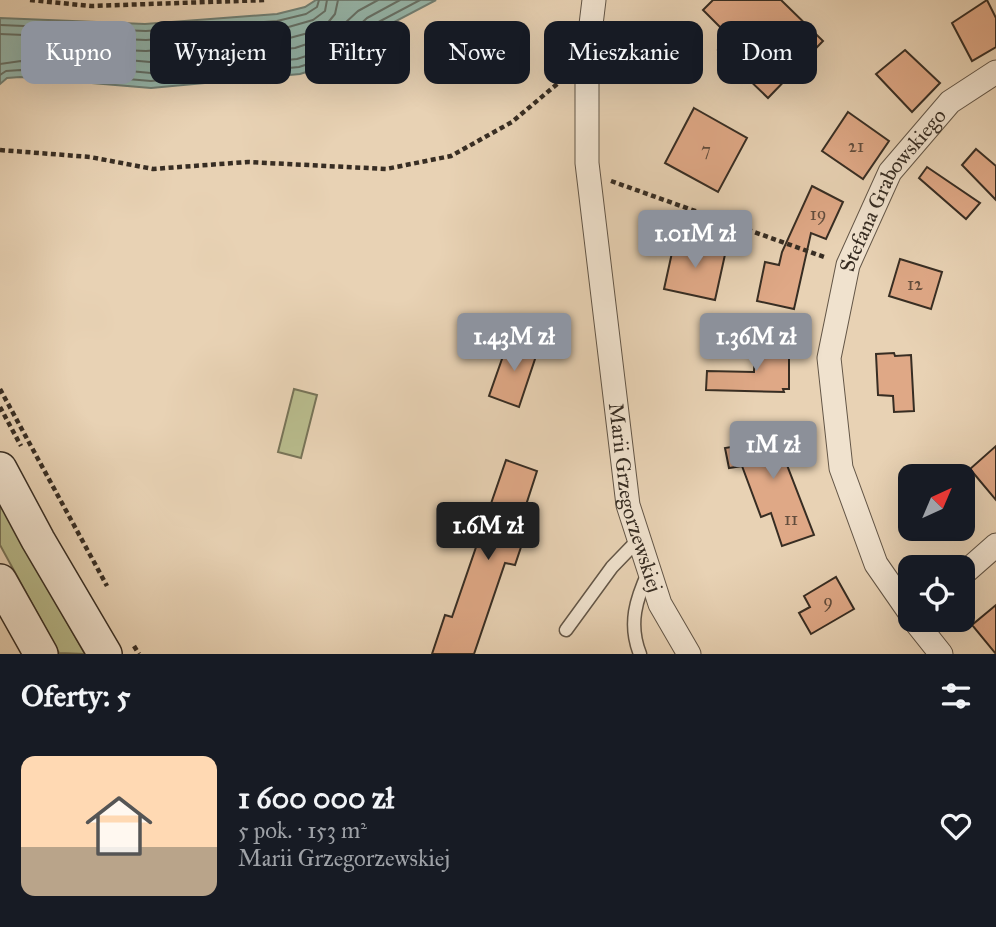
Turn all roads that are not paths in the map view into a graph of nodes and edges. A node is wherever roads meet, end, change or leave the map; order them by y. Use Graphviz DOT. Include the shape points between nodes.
graph roads {
  1 [pos="594,0"];
  2 [pos="996,72"];
  3 [pos="0,468"];
  4 [pos="639,539"];
  5 [pos="996,545"];
  6 [pos="975,564"];
  7 [pos="649,571"];
  8 [pos="0,581"];
  9 [pos="898,596"];
  10 [pos="566,630"];
  11 [pos="924,632"];
  12 [pos="41,654"];
  13 [pos="105,654"];
  14 [pos="640,654"];
  15 [pos="689,654"];
  16 [pos="941,654"];
  1 -- 4 [label="street, Marii Grzegorzewskiej" via="587,57 588,173 628,505"];
  2 -- 9 [label="street, Stefana Grabowskiego" via="950,102 890,172 848,265 829,358 841,468 876,564"];
  3 -- 13 [label="main road"];
  4 -- 7 [label="street, Marii Grzegorzewskiej"];
  4 -- 10 [label="lane" via="612,567"];
  5 -- 6 [label="street"];
  7 -- 14 [label="lane" via="635,601 635,642"];
  7 -- 15 [label="street, Marii Grzegorzewskiej" via="660,604"];
  8 -- 12 [label="main road"];
  11 -- 16 [label="street"];
}
